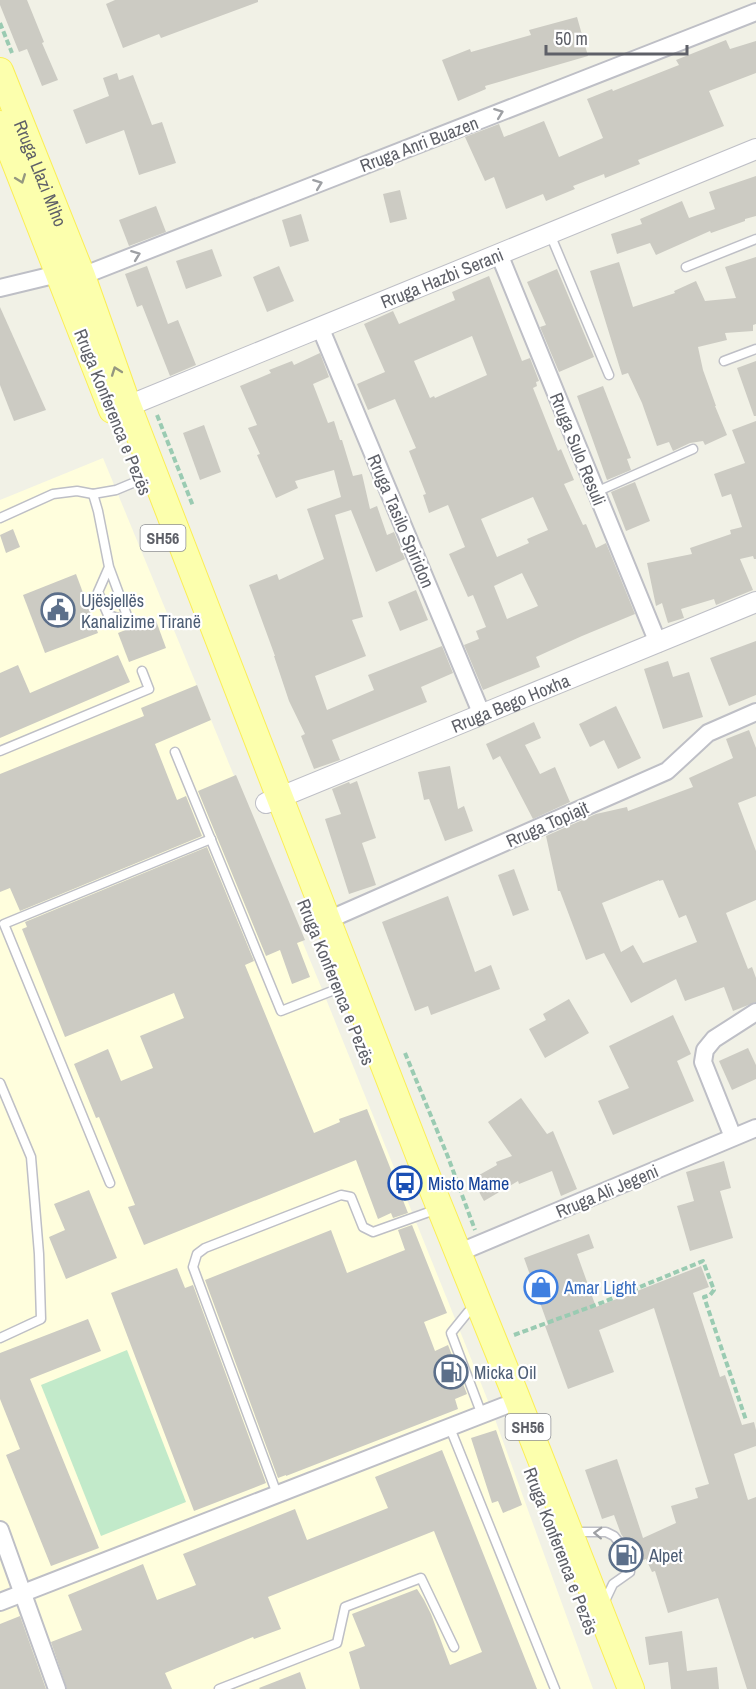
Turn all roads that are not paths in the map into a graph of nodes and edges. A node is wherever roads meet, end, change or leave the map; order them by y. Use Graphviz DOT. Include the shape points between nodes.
graph roads {
  1 [pos="756,12"];
  2 [pos="0,71"];
  3 [pos="0,124"];
  4 [pos="756,148"];
  5 [pos="550,233"];
  6 [pos="756,239"];
  7 [pos="499,254"];
  8 [pos="686,267"];
  9 [pos="70,275"];
  10 [pos="0,288"];
  11 [pos="320,327"];
  12 [pos="756,349"];
  13 [pos="724,361"];
  14 [pos="609,375"];
  15 [pos="128,406"];
  16 [pos="693,449"];
  17 [pos="140,480"];
  18 [pos="596,492"];
  19 [pos="93,494"];
  20 [pos="0,518"];
  21 [pos="109,567"];
  22 [pos="756,602"];
  23 [pos="657,643"];
  24 [pos="142,671"];
  25 [pos="756,712"];
  26 [pos="482,715"];
  27 [pos="0,751"];
  28 [pos="175,752"];
  29 [pos="273,800"];
  30 [pos="211,839"];
  31 [pos="328,920"];
  32 [pos="337,988"];
  33 [pos="756,1012"];
  34 [pos="0,1083"];
  35 [pos="756,1128"];
  36 [pos="734,1137"];
  37 [pos="110,1183"];
  38 [pos="429,1212"];
  39 [pos="458,1252"];
  40 [pos="0,1338"];
  41 [pos="493,1411"];
  42 [pos="450,1428"];
  43 [pos="277,1494"];
  44 [pos="0,1530"];
  45 [pos="569,1532"];
  46 [pos="622,1546"];
  47 [pos="630,1565"];
  48 [pos="24,1593"];
  49 [pos="0,1602"];
  50 [pos="601,1612"];
  51 [pos="454,1647"];
  52 [pos="57,1689"];
  53 [pos="219,1689"];
  54 [pos="555,1689"];
  55 [pos="615,1689"];
  56 [pos="631,1689"];
  9 -- 1 [label="street, Rruga Anri Buazen, one-way"];
  2 -- 9 [label="main road, Rruga Llazi Miho / SH56"];
  3 -- 9 [label="main road, Rruga Llazi Miho / SH56, one-way"];
  4 -- 5 [label="street, Rruga Hazbi Serani"];
  5 -- 7 [label="street, Rruga Hazbi Serani"];
  5 -- 14 [label="lane"];
  6 -- 8 [label="lane"];
  7 -- 11 [label="street, Rruga Hazbi Serani"];
  7 -- 18 [label="street, Rruga Sulo Resuli"];
  9 -- 10 [label="street, Rruga Anri Buazen"];
  15 -- 9 [label="main road, Rruga Konferenca e Pezës / SH56, one-way"];
  9 -- 17 [label="main road, Rruga Konferenca e Pezës / SH56"];
  11 -- 15 [label="street, Rruga Hazbi Serani"];
  11 -- 26 [label="street, Rruga Tasilo Spiridon"];
  12 -- 13 [label="lane"];
  15 -- 29 [label="main road, Rruga Konferenca e Pezës / SH56"];
  16 -- 18 [label="lane"];
  17 -- 19 [label="lane"];
  17 -- 29 [label="main road, Rruga Konferenca e Pezës / SH56"];
  18 -- 23 [label="street, Rruga Sulo Resuli"];
  19 -- 20 [label="lane" via="53,494"];
  19 -- 21 [label="lane"];
  21 -- 21 [label="lane" via="125,610 129,621 108,615 98,592"];
  22 -- 23 [label="street, Rruga Bego Hoxha"];
  23 -- 26 [label="street, Rruga Bego Hoxha"];
  24 -- 27 [label="lane" via="149,689"];
  25 -- 31 [label="street, Rruga Topiajt" via="708,733 668,771"];
  26 -- 29 [label="street, Rruga Bego Hoxha"];
  28 -- 30 [label="lane"];
  29 -- 31 [label="main road, Rruga Konferenca e Pezës / SH56"];
  29 -- 32 [label="main road, Rruga Konferenca e Pezës / SH56"];
  30 -- 32 [label="lane" via="281,1011"];
  30 -- 37 [label="lane" via="4,924"];
  31 -- 39 [label="main road, Rruga Konferenca e Pezës / SH56"];
  32 -- 38 [label="main road, Rruga Konferenca e Pezës / SH56"];
  33 -- 36 [label="street" via="714,1039 705,1050 704,1062"];
  34 -- 40 [label="lane" via="31,1157 41,1319"];
  35 -- 36 [label="street, Rruga Ali Jegeni"];
  36 -- 39 [label="street, Rruga Ali Jegeni"];
  38 -- 41 [label="main road, Rruga Konferenca e Pezës / SH56" via="468,1312"];
  38 -- 43 [label="lane" via="373,1232 363,1227 351,1197 341,1195 197,1254 193,1267"];
  39 -- 45 [label="main road, Rruga Konferenca e Pezës / SH56"];
  41 -- 42 [label="street"];
  41 -- 55 [label="main road, Rruga Konferenca e Pezës / SH56"];
  42 -- 43 [label="street"];
  42 -- 54 [label="lane"];
  43 -- 48 [label="street"];
  44 -- 48 [label="street"];
  46 -- 45 [label="lane, one-way" via="606,1532"];
  45 -- 50 [label="main road, Rruga Konferenca e Pezës / SH56"];
  47 -- 50 [label="lane" via="630,1572 613,1584"];
  48 -- 49 [label="street"];
  48 -- 52 [label="street"];
  50 -- 56 [label="main road, Rruga Konferenca e Pezës / SH56"];
  51 -- 53 [label="lane" via="421,1578 345,1607 337,1643"];
}
